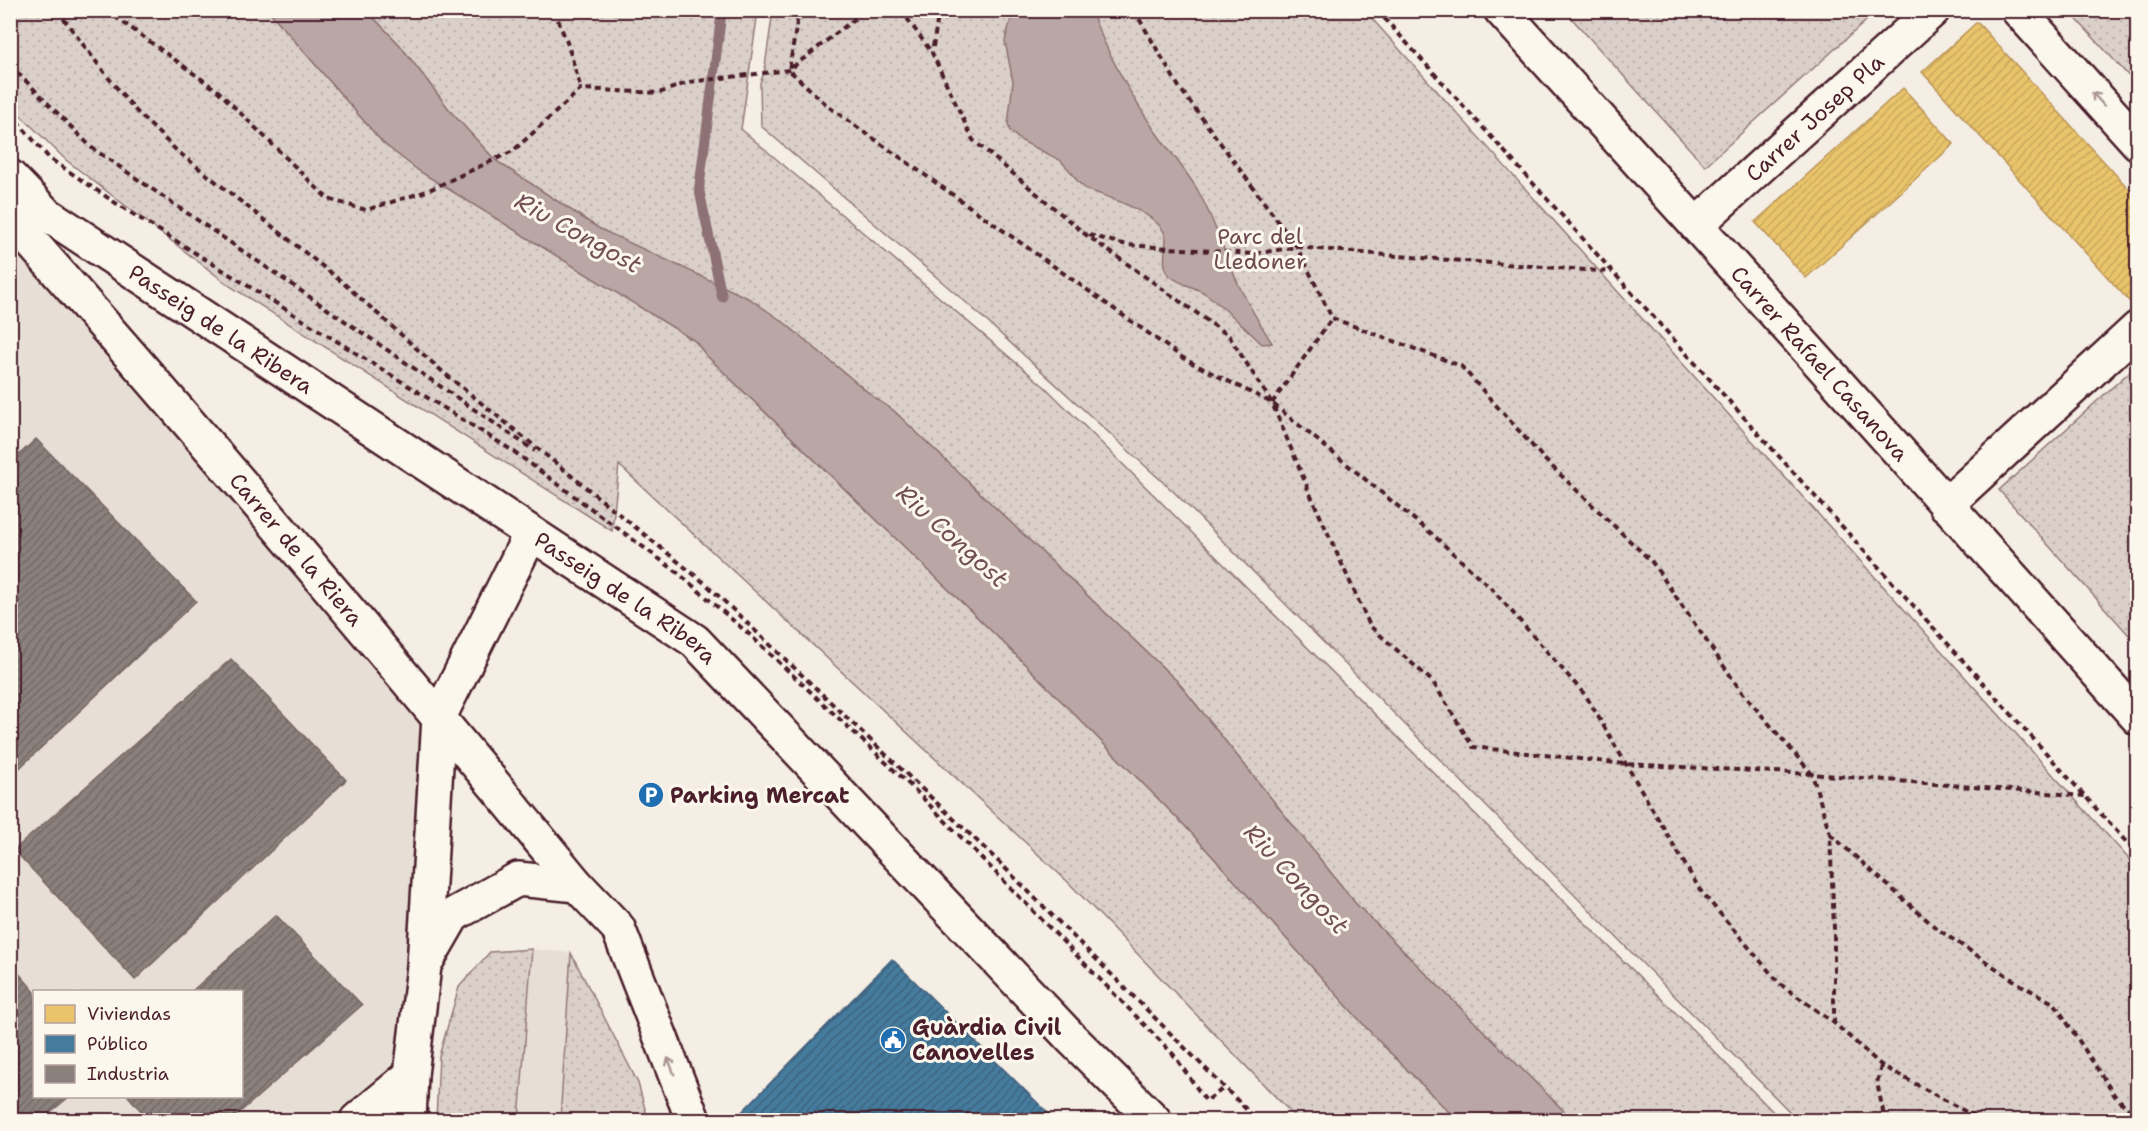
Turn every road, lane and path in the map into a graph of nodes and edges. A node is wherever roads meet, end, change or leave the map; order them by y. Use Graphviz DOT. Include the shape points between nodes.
graph roads {
  1 [pos="57,10"];
  2 [pos="106,10"];
  3 [pos="554,10"];
  4 [pos="799,10"];
  5 [pos="866,10"];
  6 [pos="901,10"];
  7 [pos="939,10"];
  8 [pos="1134,10"];
  9 [pos="1377,10"];
  10 [pos="1501,10"];
  11 [pos="1933,10"];
  12 [pos="2018,10"];
  13 [pos="932,53"];
  14 [pos="10,64"];
  15 [pos="789,70"];
  16 [pos="581,89"];
  17 [pos="2138,143"];
  18 [pos="10,177"];
  19 [pos="10,218"];
  20 [pos="1696,225"];
  21 [pos="1086,234"];
  22 [pos="1297,247"];
  23 [pos="1612,272"];
  24 [pos="1332,318"];
  25 [pos="2138,328"];
  26 [pos="1272,403"];
  27 [pos="567,472"];
  28 [pos="1946,505"];
  29 [pos="531,533"];
  30 [pos="439,717"];
  31 [pos="2138,718"];
  32 [pos="1625,764"];
  33 [pos="1812,774"];
  34 [pos="2085,796"];
  35 [pos="1830,834"];
  36 [pos="2138,855"];
  37 [pos="577,885"];
  38 [pos="424,966"];
  39 [pos="1834,1023"];
  40 [pos="1881,1065"];
  41 [pos="411,1075"];
  42 [pos="1145,1118"];
  43 [pos="2138,1118"];
  44 [pos="357,1120"];
  45 [pos="409,1120"];
  46 [pos="693,1120"];
  47 [pos="1257,1120"];
  48 [pos="1885,1120"];
  49 [pos="1981,1120"];
  1 -- 27 [label="path" via="137,112 176,150 341,281 444,373"];
  2 -- 16 [label="path" via="218,91 328,199 366,210 427,191 513,151"];
  3 -- 16 [label="path"];
  4 -- 15 [label="path"];
  5 -- 15 [label="path"];
  6 -- 13 [label="path"];
  7 -- 13 [label="path"];
  8 -- 22 [label="path" via="1179,87"];
  9 -- 23 [label="path"];
  10 -- 20 [label="street, Carrer Rafael Casanova"];
  11 -- 20 [label="street, Carrer Josep Pla"];
  17 -- 12 [label="street, one-way"];
  13 -- 21 [label="path" via="973,140"];
  14 -- 27 [label="path" via="92,148"];
  15 -- 16 [label="path" via="689,82 658,93"];
  15 -- 26 [label="path" via="829,107 1186,360"];
  18 -- 29 [label="street, Passeig de la Ribera" via="45,213"];
  19 -- 30 [label="street, Carrer de la Riera"];
  20 -- 28 [label="street, Carrer Rafael Casanova"];
  21 -- 22 [label="path" via="1127,245 1253,254"];
  21 -- 26 [label="path" via="1229,336"];
  22 -- 23 [label="path"];
  22 -- 24 [label="path"];
  23 -- 34 [label="path"];
  24 -- 26 [label="path"];
  24 -- 33 [label="path" via="1461,366 1545,460 1652,562 1741,691"];
  25 -- 28 [label="street"];
  26 -- 32 [label="path" via="1432,534 1491,588 1586,696"];
  26 -- 32 [label="path" via="1370,626 1433,682 1473,747"];
  27 -- 47 [label="path" via="707,585 997,860"];
  28 -- 31 [label="street, Carrer Rafael Casanova"];
  29 -- 30 [label="street"];
  29 -- 42 [label="street, Passeig de la Ribera" via="695,640"];
  30 -- 37 [label="street, Carrer de la Riera"];
  30 -- 38 [label="street"];
  32 -- 33 [label="path"];
  32 -- 39 [label="path" via="1700,890 1780,984"];
  33 -- 34 [label="path"];
  33 -- 35 [label="path"];
  34 -- 36 [label="path"];
  35 -- 39 [label="path"];
  35 -- 43 [label="path" via="1936,928 2055,1004 2115,1096"];
  37 -- 38 [label="street" via="518,879 453,915"];
  46 -- 37 [label="street, Carrer de la Riera, one-way" via="618,928"];
  38 -- 41 [label="street"];
  39 -- 40 [label="path"];
  40 -- 48 [label="path" via="1877,1083"];
  40 -- 49 [label="path"];
  41 -- 44 [label="street"];
  41 -- 45 [label="street"];
}
